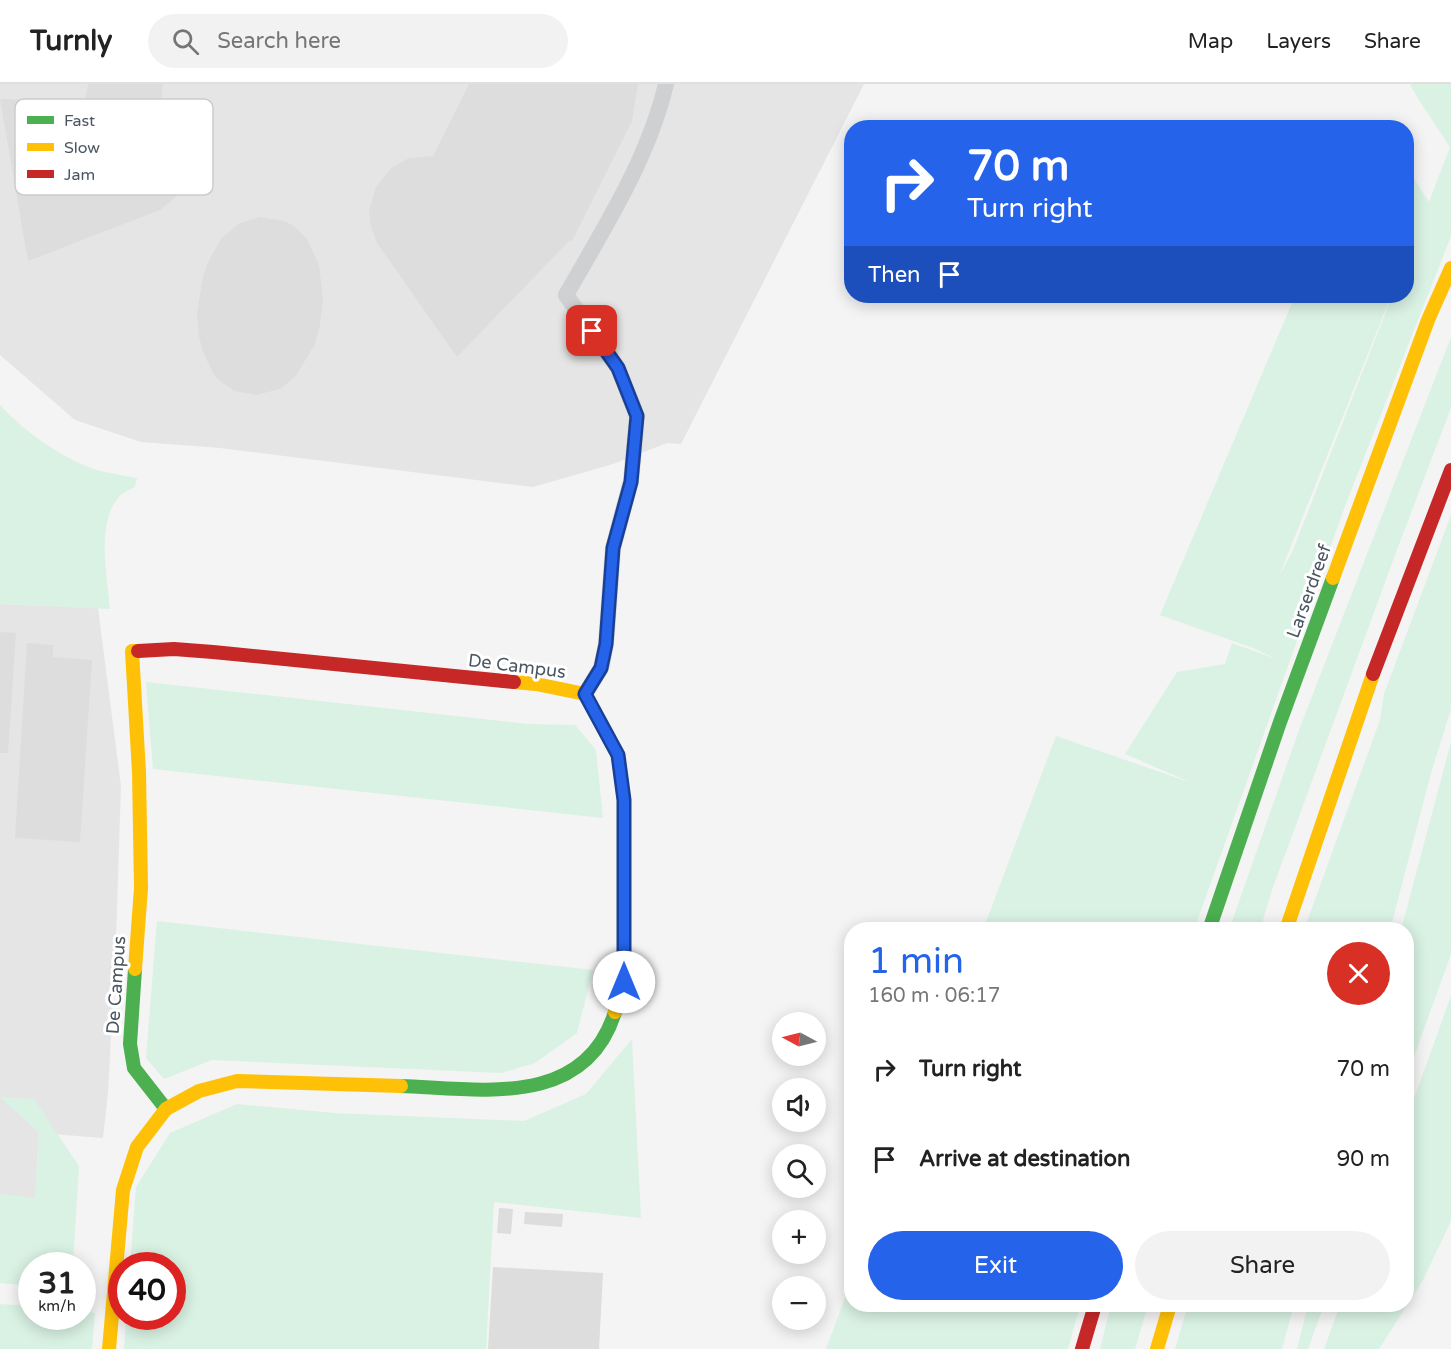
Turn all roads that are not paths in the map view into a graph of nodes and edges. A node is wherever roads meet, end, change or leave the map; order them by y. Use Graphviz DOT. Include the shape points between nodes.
graph roads {
  1 [pos="666,84"];
  2 [pos="1451,268"];
  3 [pos="1451,470"];
  4 [pos="585,694"];
  5 [pos="1212,922"];
  6 [pos="1289,922"];
  7 [pos="166,1109"];
  8 [pos="1093,1312"];
  9 [pos="1168,1312"];
  10 [pos="110,1349"];
  11 [pos="1082,1349"];
  12 [pos="1157,1349"];
  1 -- 4 [label="lane" via="660,111 622,198 566,295 618,368 637,416 631,482 613,548 606,644 601,668"];
  2 -- 5 [label="street, Larserdreef" via="1428,320 1308,646"];
  3 -- 6 [label="street" via="1376,666"];
  4 -- 7 [label="street, De Campus" via="618,755 624,800 624,982 611,1024 598,1049 573,1071 546,1083 506,1090 237,1081 199,1091"];
  4 -- 7 [label="street, De Campus" via="536,684 213,652 132,651 141,888 130,1044 134,1068"];
  7 -- 10 [label="street, De Campus" via="137,1147 123,1190"];
  8 -- 11 [label="street"];
  9 -- 12 [label="street"];
}
